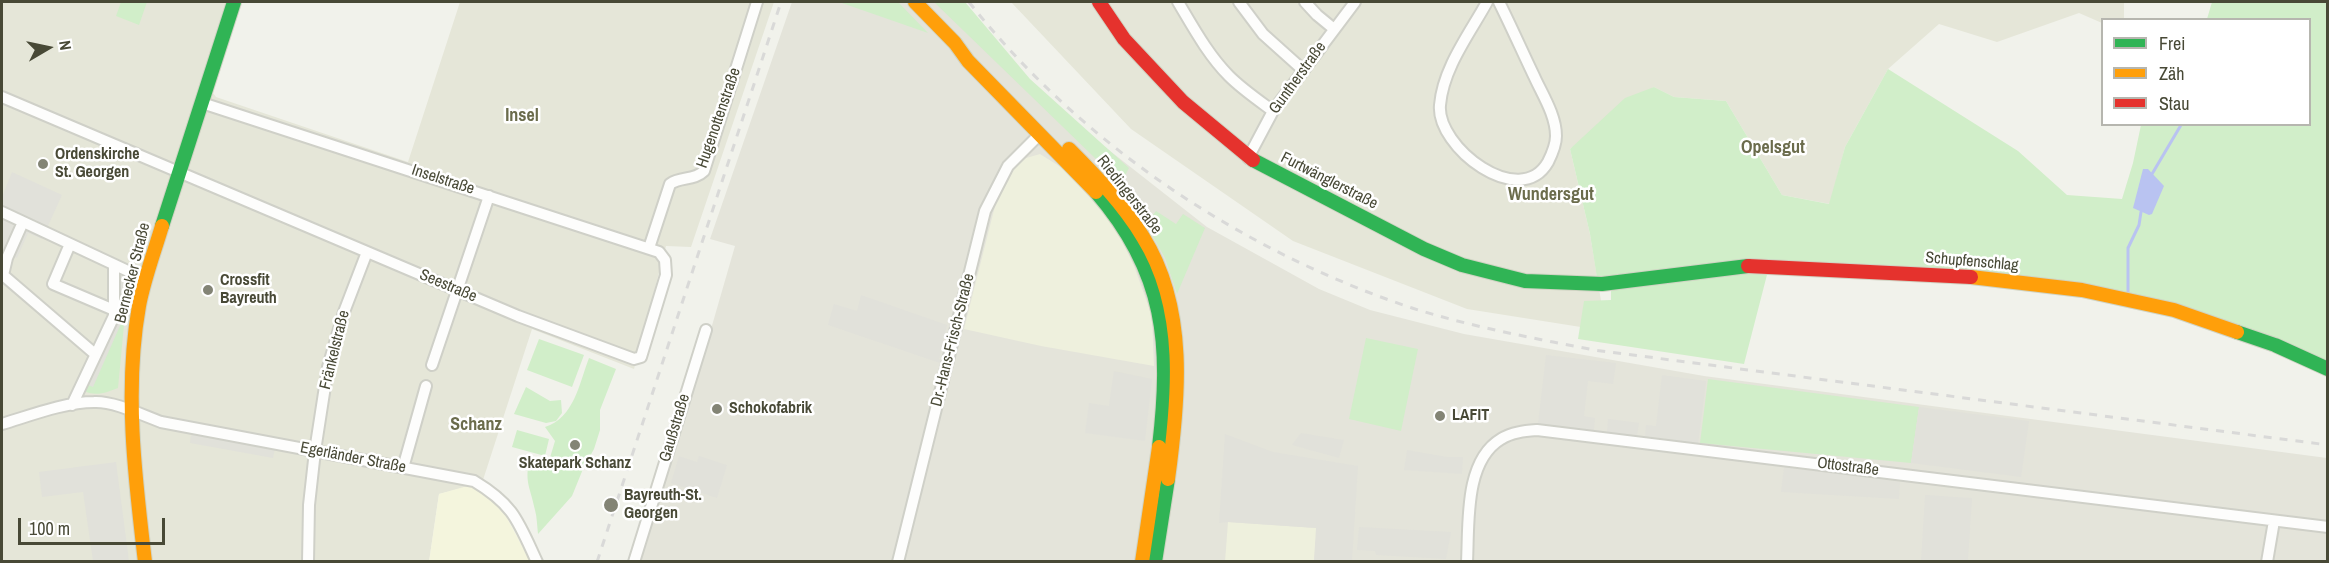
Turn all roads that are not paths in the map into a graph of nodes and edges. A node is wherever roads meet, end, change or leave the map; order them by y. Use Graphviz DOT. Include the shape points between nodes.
graph roads {
  1 [pos="234,2"];
  2 [pos="757,2"];
  3 [pos="915,2"];
  4 [pos="1099,2"];
  5 [pos="1179,2"];
  6 [pos="1239,2"];
  7 [pos="1305,2"];
  8 [pos="1355,2"];
  9 [pos="1487,2"];
  10 [pos="1499,2"];
  11 [pos="1334,29"];
  12 [pos="955,43"];
  13 [pos="1302,69"];
  14 [pos="2,97"];
  15 [pos="202,103"];
  16 [pos="1273,111"];
  17 [pos="1040,134"];
  18 [pos="1248,158"];
  19 [pos="177,173"];
  20 [pos="489,196"];
  21 [pos="2,212"];
  22 [pos="23,222"];
  23 [pos="70,244"];
  24 [pos="650,248"];
  25 [pos="367,252"];
  26 [pos="114,265"];
  27 [pos="145,279"];
  28 [pos="1602,284"];
  29 [pos="459,290"];
  30 [pos="114,310"];
  31 [pos="706,330"];
  32 [pos="95,354"];
  33 [pos="432,365"];
  34 [pos="2328,369"];
  35 [pos="426,386"];
  36 [pos="72,405"];
  37 [pos="131,410"];
  38 [pos="2,424"];
  39 [pos="315,451"];
  40 [pos="1156,460"];
  41 [pos="403,468"];
  42 [pos="1165,488"];
  43 [pos="2274,521"];
  44 [pos="2328,527"];
  45 [pos="146,561"];
  46 [pos="308,561"];
  47 [pos="537,561"];
  48 [pos="634,561"];
  49 [pos="898,561"];
  50 [pos="1142,561"];
  51 [pos="1155,561"];
  52 [pos="1467,561"];
  53 [pos="2267,561"];
  1 -- 15 [label="street, Bernecker Straße"];
  2 -- 24 [label="street, Hugenottenstraße" via="704,171 696,178 670,184"];
  3 -- 12 [label="street, Riedingerstraße"];
  4 -- 18 [label="street, Furtwänglerstraße" via="1124,39 1176,94"];
  5 -- 16 [label="street" via="1226,74"];
  6 -- 13 [label="street" via="1263,34"];
  7 -- 11 [label="street"];
  8 -- 11 [label="street, Guntherstraße"];
  9 -- 10 [label="street" via="1443,87 1440,118 1444,130 1468,157 1491,173 1517,180 1545,167 1556,135 1549,109"];
  11 -- 13 [label="street, Guntherstraße"];
  12 -- 17 [label="street, Riedingerstraße"];
  12 -- 42 [label="street, Riedingerstraße" via="974,56 1090,170 1151,252 1164,281 1177,345 1178,391"];
  13 -- 16 [label="street, Guntherstraße"];
  14 -- 19 [label="street, Seestraße"];
  15 -- 19 [label="street, Bernecker Straße"];
  15 -- 20 [label="street, Inselstraße"];
  16 -- 18 [label="street, Guntherstraße"];
  17 -- 40 [label="street, Riedingerstraße" via="1105,205 1136,249 1152,285 1162,331 1164,372"];
  17 -- 49 [label="street, Dr.-Hans-Frisch-Straße" via="1008,166 984,211"];
  18 -- 28 [label="street, Furtwänglerstraße" via="1462,265 1525,281"];
  19 -- 25 [label="street, Seestraße"];
  19 -- 27 [label="street, Bernecker Straße"];
  20 -- 24 [label="street, Inselstraße"];
  20 -- 29 [label="street"];
  21 -- 22 [label="street"];
  22 -- 23 [label="street"];
  22 -- 32 [label="street" via="3,275"];
  23 -- 26 [label="street"];
  23 -- 30 [label="street" via="53,284"];
  24 -- 29 [label="street, Seestraße" via="664,260 666,275 641,357 634,359"];
  25 -- 29 [label="street, Seestraße"];
  25 -- 39 [label="street, Fränkelstraße" via="328,367"];
  26 -- 27 [label="street"];
  26 -- 30 [label="street"];
  27 -- 37 [label="street, Bernecker Straße" via="137,318"];
  28 -- 34 [label="street, Schupfenschlag" via="1755,265 1956,275 2082,290 2174,310 2275,345"];
  29 -- 33 [label="street"];
  30 -- 32 [label="street"];
  31 -- 48 [label="street, Gaußstraße"];
  32 -- 36 [label="street"];
  35 -- 41 [label="street"];
  36 -- 37 [label="street, Egerländer Straße" via="95,402"];
  36 -- 38 [label="street, Egerländer Straße"];
  37 -- 39 [label="street, Egerländer Straße" via="161,422"];
  37 -- 45 [label="street, Bernecker Straße"];
  39 -- 41 [label="street, Egerländer Straße"];
  39 -- 46 [label="street, Fränkelstraße"];
  40 -- 42 [label="street"];
  40 -- 50 [label="street, Riedingerstraße"];
  41 -- 47 [label="street, Egerländer Straße" via="474,481 495,493 511,509"];
  42 -- 51 [label="street, Riedingerstraße"];
  43 -- 44 [label="street, Ottostraße"];
  43 -- 52 [label="street, Ottostraße" via="1538,430 1501,438 1483,456 1472,489"];
  43 -- 53 [label="street"];
}
